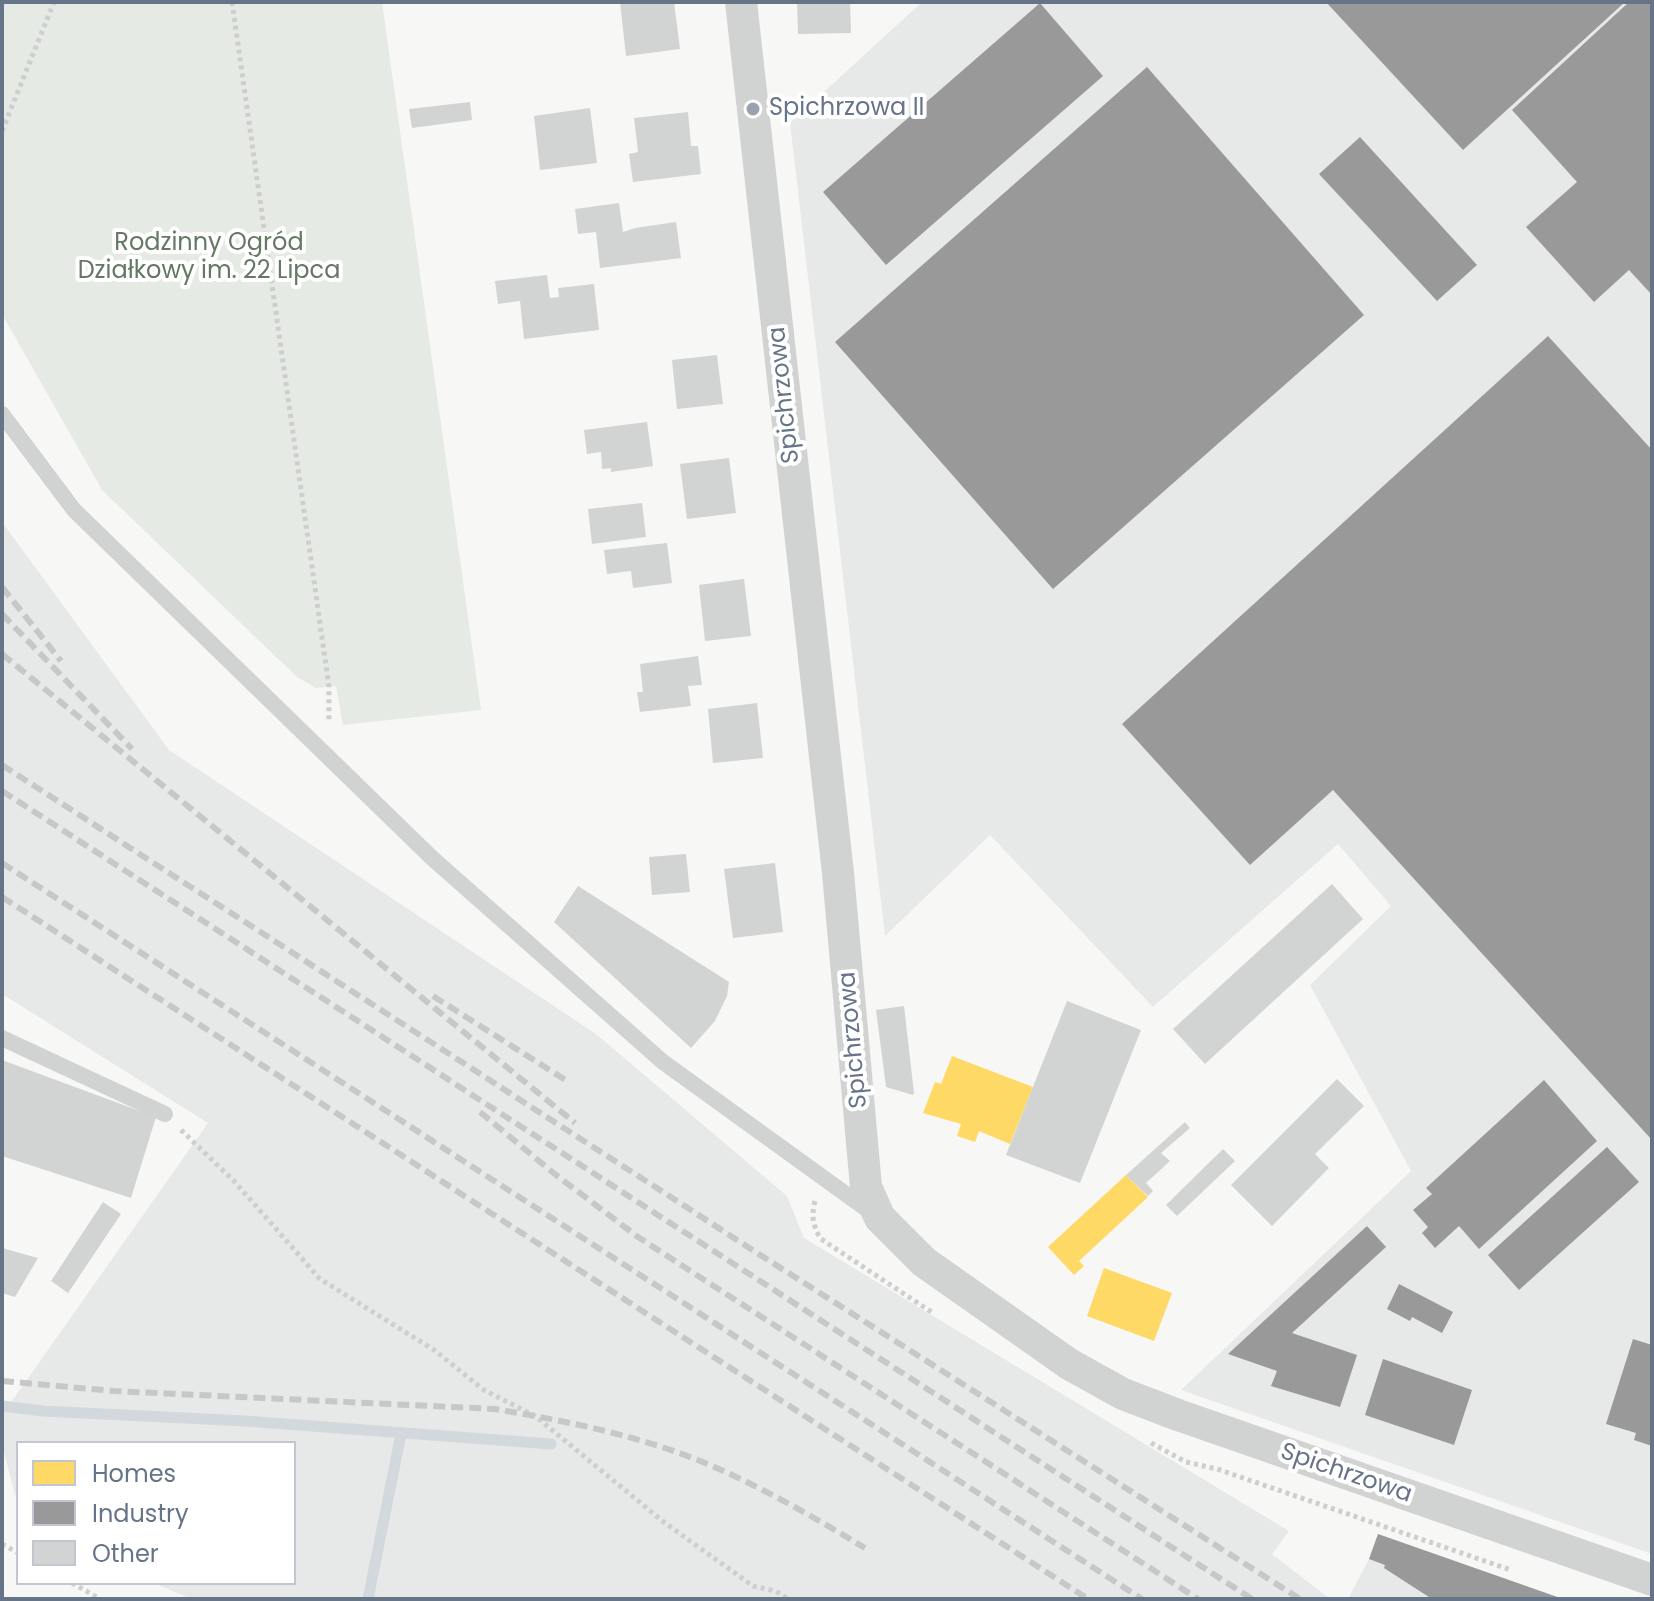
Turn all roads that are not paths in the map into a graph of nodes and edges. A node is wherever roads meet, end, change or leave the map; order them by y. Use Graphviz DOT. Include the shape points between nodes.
graph roads {
  1 [pos="741,2"];
  2 [pos="2,414"];
  3 [pos="2,1038"];
  4 [pos="165,1114"];
  5 [pos="880,1218"];
  6 [pos="1652,1580"];
  1 -- 5 [label="street, Spichrzowa" via="836,857 866,1187"];
  2 -- 5 [label="lane" via="74,510 432,858 663,1062"];
  3 -- 4 [label="lane"];
  5 -- 6 [label="street, Spichrzowa" via="924,1262 1069,1364 1123,1394"];
}
